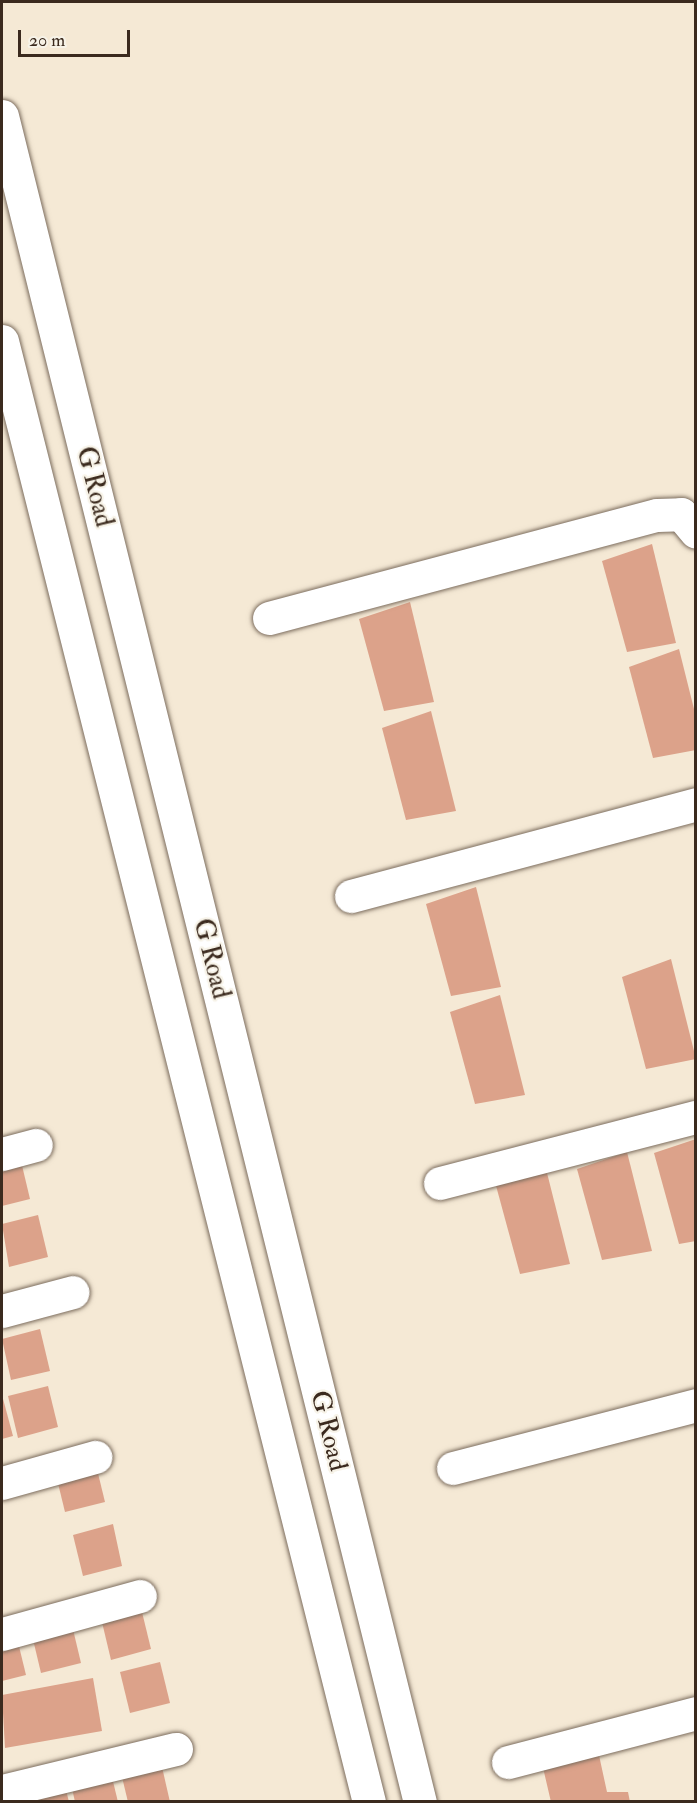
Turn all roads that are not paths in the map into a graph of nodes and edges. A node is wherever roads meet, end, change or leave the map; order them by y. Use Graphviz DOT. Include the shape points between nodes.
graph roads {
  1 [pos="2,116"];
  2 [pos="2,341"];
  3 [pos="696,532"];
  4 [pos="269,618"];
  5 [pos="696,804"];
  6 [pos="351,896"];
  7 [pos="696,1117"];
  8 [pos="36,1145"];
  9 [pos="2,1154"];
  10 [pos="440,1183"];
  11 [pos="73,1292"];
  12 [pos="2,1311"];
  13 [pos="696,1405"];
  14 [pos="95,1457"];
  15 [pos="453,1468"];
  16 [pos="2,1483"];
  17 [pos="140,1596"];
  18 [pos="2,1634"];
  19 [pos="696,1713"];
  20 [pos="176,1749"];
  21 [pos="508,1762"];
  22 [pos="2,1791"];
  23 [pos="369,1802"];
  24 [pos="420,1802"];
  1 -- 24 [label="street, G Road"];
  2 -- 23 [label="street, G Road"];
  3 -- 4 [label="street" via="681,514 657,515"];
  5 -- 6 [label="street"];
  7 -- 10 [label="street"];
  8 -- 9 [label="street"];
  11 -- 12 [label="street"];
  13 -- 15 [label="street"];
  14 -- 16 [label="street"];
  17 -- 18 [label="street"];
  19 -- 21 [label="street"];
  20 -- 22 [label="street"];
}
